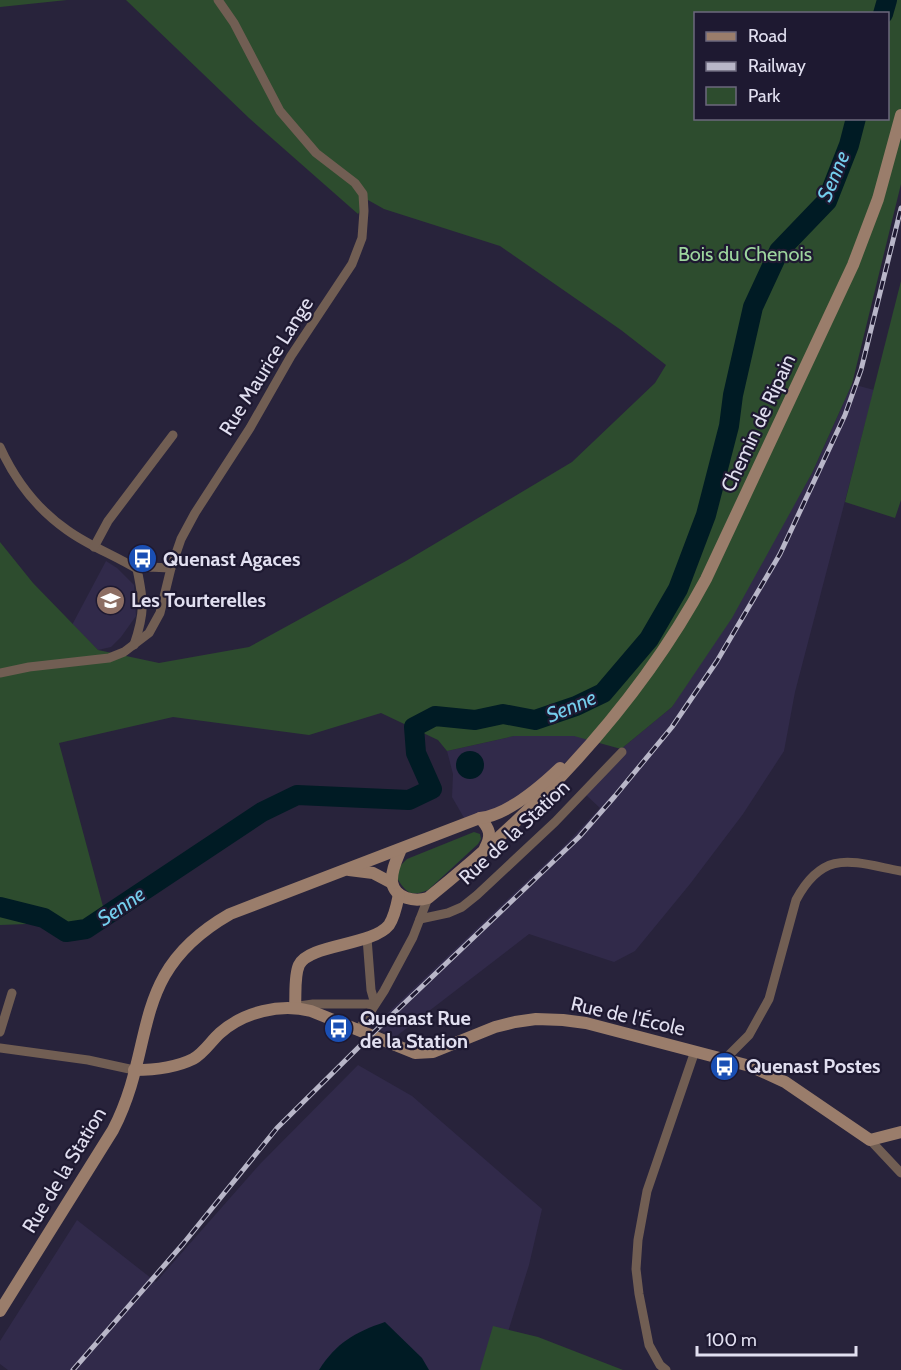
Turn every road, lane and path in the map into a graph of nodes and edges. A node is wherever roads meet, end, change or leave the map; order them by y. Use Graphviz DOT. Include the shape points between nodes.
graph roads {
  1 [pos="218,0"];
  2 [pos="901,115"];
  3 [pos="173,435"];
  4 [pos="0,447"];
  5 [pos="94,547"];
  6 [pos="171,568"];
  7 [pos="137,569"];
  8 [pos="134,645"];
  9 [pos="0,673"];
  10 [pos="604,726"];
  11 [pos="622,752"];
  12 [pos="480,818"];
  13 [pos="401,849"];
  14 [pos="485,849"];
  15 [pos="345,870"];
  16 [pos="901,871"];
  17 [pos="396,888"];
  18 [pos="428,898"];
  19 [pos="420,920"];
  20 [pos="367,938"];
  21 [pos="12,993"];
  22 [pos="375,1004"];
  23 [pos="295,1007"];
  24 [pos="358,1031"];
  25 [pos="0,1032"];
  26 [pos="0,1048"];
  27 [pos="695,1051"];
  28 [pos="725,1059"];
  29 [pos="134,1070"];
  30 [pos="901,1132"];
  31 [pos="870,1140"];
  32 [pos="901,1173"];
  33 [pos="0,1311"];
  34 [pos="666,1370"];
  1 -- 6 [label="street, Rue Maurice Lange" via="280,111 316,153 355,183 363,194 362,238 352,264 206,494"];
  2 -- 10 [label="street, Chemin de Ripain" via="878,199 853,265 706,579 665,648"];
  3 -- 5 [label="street" via="108,521"];
  4 -- 5 [label="street" via="28,494 67,531"];
  5 -- 7 [label="street"];
  6 -- 7 [label="street"];
  6 -- 8 [label="street, Rue Maurice Lange" via="160,614 149,633"];
  7 -- 8 [label="street" via="144,604"];
  8 -- 9 [label="street, Rue Maurice Lange" via="96,661"];
  10 -- 12 [label="street, Chemin de Ripain" via="530,794"];
  10 -- 14 [label="street, Chemin de Ripain" via="550,789"];
  11 -- 19 [label="street, Rue de la Station" via="477,895 462,907"];
  12 -- 13 [label="street, Chemin de Ripain"];
  12 -- 14 [label="street" via="490,831"];
  13 -- 15 [label="street, Chemin de Ripain"];
  13 -- 17 [label="street" via="394,866"];
  14 -- 18 [label="street, Chemin de Ripain"];
  15 -- 17 [label="street, Chemin de Ripain" via="373,873"];
  15 -- 29 [label="street, Chemin de Ripain" via="230,914 193,939 158,987"];
  16 -- 28 [label="street" via="842,861 816,872 796,900 769,999 749,1035"];
  17 -- 18 [label="street" via="414,900"];
  17 -- 20 [label="street" via="394,915 389,925"];
  18 -- 19 [label="street"];
  19 -- 22 [label="street"];
  20 -- 22 [label="street"];
  20 -- 23 [label="street" via="302,961 298,967"];
  21 -- 25 [label="street"];
  22 -- 23 [label="street"];
  22 -- 24 [label="street"];
  23 -- 24 [label="street, Rue de l'École"];
  23 -- 29 [label="street" via="271,1009 228,1026 186,1062"];
  24 -- 27 [label="street, Rue de l'École" via="415,1053 434,1052 515,1022 563,1020"];
  26 -- 29 [label="street"];
  27 -- 28 [label="street, Rue de l'École"];
  27 -- 34 [label="street" via="647,1191 638,1240 639,1294 650,1345"];
  28 -- 31 [label="street, Rue de l'École" via="785,1082"];
  29 -- 33 [label="street, Rue de la Station" via="113,1130"];
  30 -- 31 [label="street"];
  31 -- 32 [label="street, Rue de l'École"];
}
